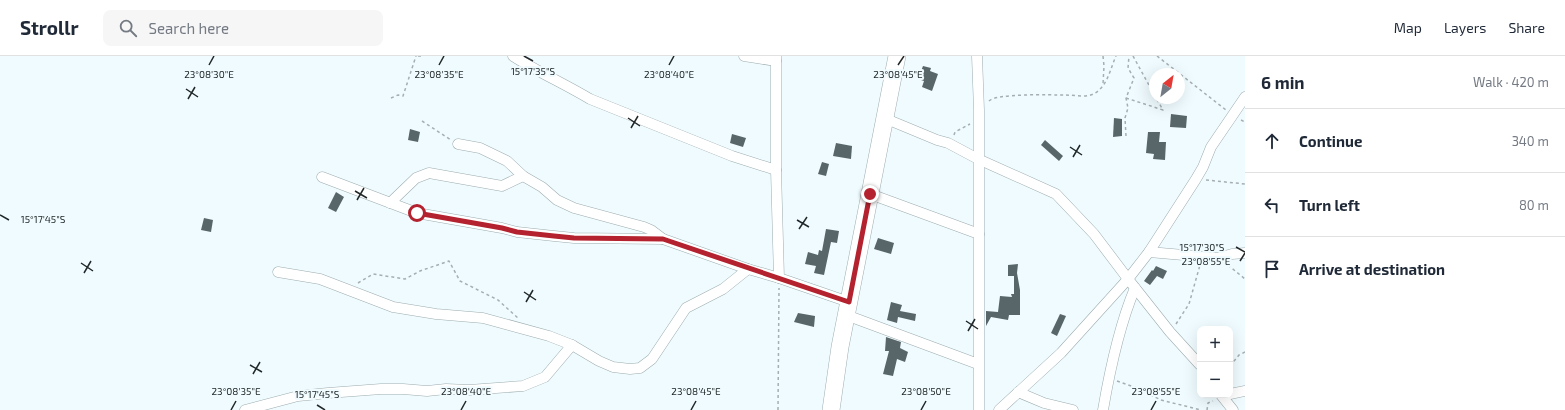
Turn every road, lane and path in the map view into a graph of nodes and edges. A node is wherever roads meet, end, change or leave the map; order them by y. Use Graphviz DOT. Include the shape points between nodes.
graph roads {
  1 [pos="417,56"];
  2 [pos="422,56"];
  3 [pos="513,56"];
  4 [pos="744,56"];
  5 [pos="897,56"];
  6 [pos="977,56"];
  7 [pos="1103,56"];
  8 [pos="1116,56"];
  9 [pos="1129,56"];
  10 [pos="1133,56"];
  11 [pos="1157,56"];
  12 [pos="776,59"];
  13 [pos="1103,85"];
  14 [pos="1149,85"];
  15 [pos="1245,97"];
  16 [pos="391,98"];
  17 [pos="1126,98"];
  18 [pos="1160,104"];
  19 [pos="979,115"];
  20 [pos="1233,116"];
  21 [pos="884,118"];
  22 [pos="422,121"];
  23 [pos="1126,136"];
  24 [pos="948,143"];
  25 [pos="458,144"];
  26 [pos="978,159"];
  27 [pos="776,170"];
  28 [pos="523,176"];
  29 [pos="322,177"];
  30 [pos="1196,179"];
  31 [pos="1245,184"];
  32 [pos="870,194"];
  33 [pos="390,203"];
  34 [pos="979,234"];
  35 [pos="663,239"];
  36 [pos="1149,252"];
  37 [pos="1245,253"];
  38 [pos="1203,256"];
  39 [pos="1218,258"];
  40 [pos="748,269"];
  41 [pos="278,272"];
  42 [pos="779,278"];
  43 [pos="1128,279"];
  44 [pos="1245,279"];
  45 [pos="1135,288"];
  46 [pos="347,289"];
  47 [pos="848,309"];
  48 [pos="519,318"];
  49 [pos="1170,332"];
  50 [pos="572,345"];
  51 [pos="1245,352"];
  52 [pos="1197,362"];
  53 [pos="1233,362"];
  54 [pos="978,364"];
  55 [pos="1110,379"];
  56 [pos="1245,391"];
  57 [pos="1018,392"];
  58 [pos="1233,393"];
  59 [pos="1219,398"];
  60 [pos="1227,398"];
  61 [pos="245,410"];
  62 [pos="778,410"];
  63 [pos="831,410"];
  64 [pos="979,410"];
  65 [pos="999,410"];
  66 [pos="1073,410"];
  67 [pos="1102,410"];
  68 [pos="1201,410"];
  69 [pos="1207,410"];
  70 [pos="1233,410"];
  1 -- 2 [label="path"];
  1 -- 16 [label="path" via="403,96"];
  3 -- 27 [label="street" via="590,99 725,153"];
  4 -- 12 [label="street"];
  5 -- 21 [label="main road"];
  6 -- 19 [label="street"];
  7 -- 13 [label="path"];
  8 -- 13 [label="path"];
  9 -- 17 [label="path" via="1128,68 1134,78"];
  10 -- 14 [label="path"];
  11 -- 20 [label="path"];
  12 -- 27 [label="street"];
  13 -- 19 [label="path" via="1097,92 1086,97 998,97 991,99"];
  15 -- 20 [label="street"];
  17 -- 18 [label="path" via="1163,110"];
  17 -- 23 [label="path"];
  19 -- 24 [label="path" via="972,123 955,132"];
  19 -- 26 [label="street"];
  20 -- 30 [label="street" via="1211,147"];
  21 -- 24 [label="street"];
  21 -- 32 [label="main road"];
  22 -- 25 [label="path"];
  24 -- 26 [label="street"];
  25 -- 28 [label="street" via="492,153 507,161"];
  26 -- 34 [label="street"];
  26 -- 43 [label="street" via="1056,194 1094,234"];
  27 -- 42 [label="street"];
  28 -- 33 [label="street" via="502,186 429,173 416,178"];
  28 -- 35 [label="street" via="557,200 574,208 644,227"];
  29 -- 33 [label="street"];
  30 -- 31 [label="path"];
  30 -- 36 [label="street"];
  32 -- 34 [label="street"];
  32 -- 47 [label="main road"];
  33 -- 35 [label="street" via="417,213 517,232 574,238"];
  34 -- 54 [label="street"];
  35 -- 40 [label="street"];
  36 -- 38 [label="street"];
  36 -- 43 [label="street"];
  37 -- 39 [label="street"];
  38 -- 39 [label="street"];
  38 -- 49 [label="path" via="1189,304"];
  39 -- 44 [label="path"];
  40 -- 42 [label="street"];
  40 -- 50 [label="street" via="723,289 686,308 652,359 640,368 614,367"];
  41 -- 46 [label="street" via="320,279"];
  42 -- 47 [label="street"];
  42 -- 62 [label="path"];
  43 -- 45 [label="street"];
  43 -- 57 [label="street" via="1061,353"];
  45 -- 49 [label="street"];
  45 -- 55 [label="street" via="1112,362"];
  46 -- 48 [label="path" via="373,274 405,279 449,261 460,281 498,300"];
  46 -- 50 [label="street" via="393,307 483,318"];
  47 -- 54 [label="street"];
  47 -- 63 [label="main road"];
  49 -- 52 [label="street"];
  50 -- 61 [label="street" via="545,377 523,386 427,392 380,389 328,393 298,396"];
  51 -- 53 [label="path"];
  54 -- 64 [label="street"];
  55 -- 67 [label="street"];
  55 -- 68 [label="path" via="1161,400"];
  56 -- 58 [label="street"];
  57 -- 65 [label="street"];
  57 -- 66 [label="street" via="1044,403"];
  59 -- 69 [label="path" via="1208,403"];
  60 -- 70 [label="street"];
}
